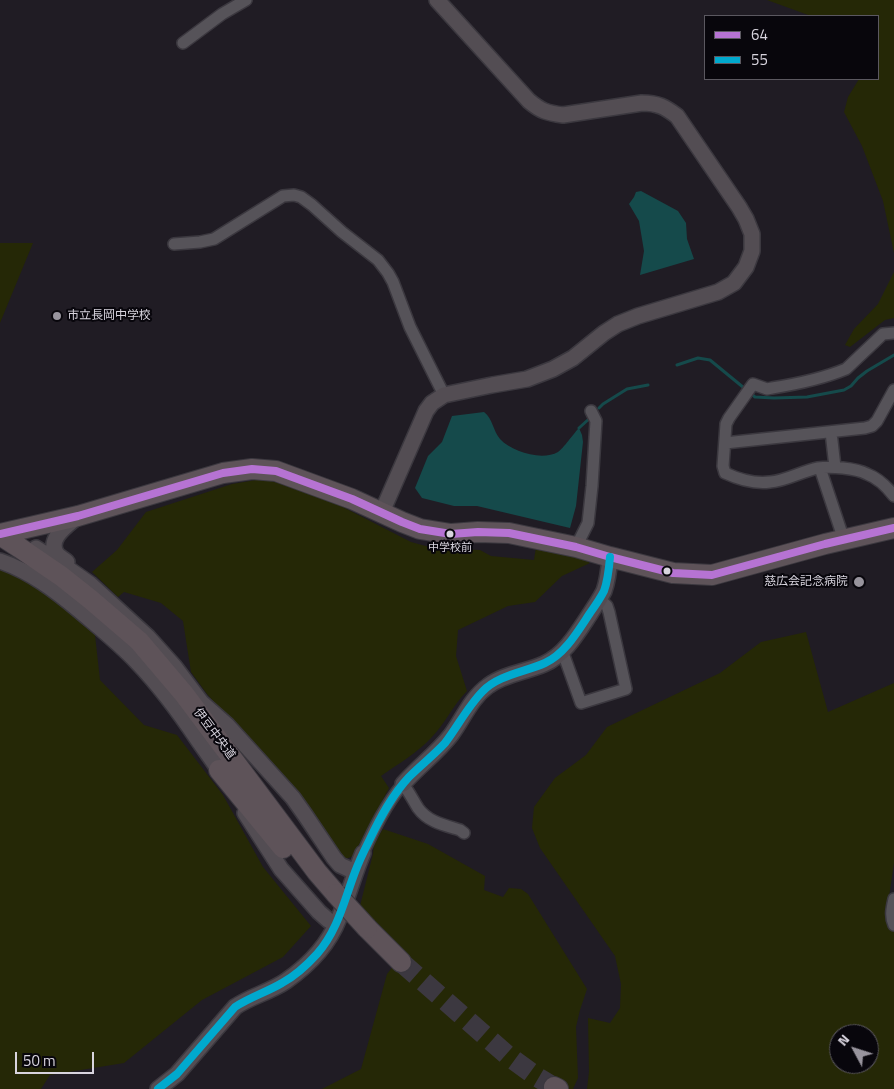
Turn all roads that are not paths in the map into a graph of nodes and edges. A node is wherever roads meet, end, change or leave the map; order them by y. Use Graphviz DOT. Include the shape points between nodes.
graph roads {
  1 [pos="246,0"];
  2 [pos="437,0"];
  3 [pos="183,43"];
  4 [pos="174,244"];
  5 [pos="894,332"];
  6 [pos="894,390"];
  7 [pos="444,395"];
  8 [pos="591,411"];
  9 [pos="831,432"];
  10 [pos="725,443"];
  11 [pos="835,467"];
  12 [pos="820,468"];
  13 [pos="894,496"];
  14 [pos="382,512"];
  15 [pos="78,516"];
  16 [pos="894,528"];
  17 [pos="1,536"];
  18 [pos="844,540"];
  19 [pos="576,547"];
  20 [pos="610,557"];
  21 [pos="0,561"];
  22 [pos="78,592"];
  23 [pos="600,599"];
  24 [pos="562,650"];
  25 [pos="201,702"];
  26 [pos="219,770"];
  27 [pos="404,784"];
  28 [pos="286,831"];
  29 [pos="464,833"];
  30 [pos="363,853"];
  31 [pos="355,872"];
  32 [pos="332,895"];
  33 [pos="894,898"];
  34 [pos="894,925"];
  35 [pos="336,926"];
  36 [pos="399,964"];
  37 [pos="158,1089"];
  1 -- 3 [label="street"];
  2 -- 7 [label="street" via="529,101 549,114 653,103 677,116 734,198 752,234 752,251 746,267 734,283 718,292 618,324 573,358 527,379"];
  4 -- 7 [label="street" via="214,239 282,196 301,197 378,260 388,273 410,327"];
  5 -- 10 [label="street" via="883,334 846,369 838,372 767,389 753,384 726,424"];
  6 -- 9 [label="street" via="872,426"];
  7 -- 14 [label="street" via="426,410"];
  8 -- 19 [label="street" via="596,422 588,523"];
  9 -- 10 [label="street"];
  9 -- 11 [label="street"];
  10 -- 12 [label="street" via="723,466 725,473 731,476 771,482"];
  11 -- 12 [label="street"];
  11 -- 13 [label="street" via="865,472"];
  12 -- 18 [label="street"];
  14 -- 15 [label="highway" via="276,471 252,469 223,473"];
  14 -- 19 [label="highway" via="420,528 451,534 508,533"];
  15 -- 17 [label="highway"];
  15 -- 22 [label="street" via="60,531 54,544 56,553 70,564"];
  16 -- 18 [label="highway"];
  17 -- 22 [label="highway, 伊豆中央道"];
  18 -- 20 [label="highway" via="712,575 673,573"];
  19 -- 20 [label="highway"];
  20 -- 23 [label="street" via="608,578"];
  21 -- 22 [label="street" via="39,580"];
  22 -- 25 [label="street" via="148,637"];
  22 -- 26 [label="street" via="107,634 166,695"];
  22 -- 28 [label="highway, 伊豆中央道" via="131,634 152,656"];
  22 -- 32 [label="highway, 伊豆中央道" via="171,686"];
  23 -- 24 [label="street"];
  23 -- 24 [label="street" via="609,612 626,689 581,703"];
  24 -- 27 [label="street" via="546,663 488,686 442,746"];
  25 -- 28 [label="highway" via="261,788"];
  25 -- 31 [label="street" via="227,724 293,798 340,865"];
  26 -- 32 [label="highway" via="307,876"];
  26 -- 35 [label="street" via="281,869 319,912"];
  27 -- 29 [label="street" via="424,816"];
  27 -- 30 [label="street"];
  28 -- 32 [label="highway, 伊豆中央道"];
  30 -- 31 [label="street"];
  31 -- 35 [label="street"];
  32 -- 36 [label="highway, 伊豆中央道, bridge"];
  33 -- 34 [label="street" via="891,912"];
  35 -- 37 [label="street" via="309,962 284,982 235,1007 177,1074"];
}
